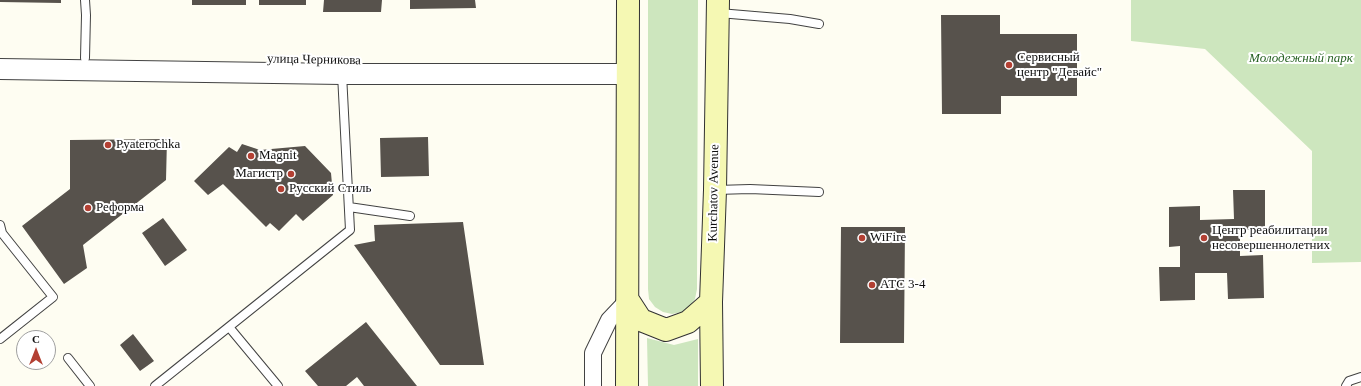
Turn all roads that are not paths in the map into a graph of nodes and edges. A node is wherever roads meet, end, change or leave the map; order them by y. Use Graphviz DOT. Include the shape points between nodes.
graph roads {
  1 [pos="85,0"];
  2 [pos="628,0"];
  3 [pos="718,7"];
  4 [pos="819,24"];
  5 [pos="0,57"];
  6 [pos="85,58"];
  7 [pos="627,68"];
  8 [pos="0,69"];
  9 [pos="342,74"];
  10 [pos="715,190"];
  11 [pos="819,192"];
  12 [pos="349,207"];
  13 [pos="410,216"];
  14 [pos="0,225"];
  15 [pos="628,300"];
  16 [pos="711,302"];
  17 [pos="229,327"];
  18 [pos="0,339"];
  19 [pos="68,358"];
  20 [pos="1361,376"];
  21 [pos="90,386"];
  22 [pos="155,386"];
  23 [pos="278,386"];
  24 [pos="593,386"];
  25 [pos="627,386"];
  26 [pos="712,386"];
  27 [pos="1346,386"];
  1 -- 6 [label="lane"];
  2 -- 7 [label="main road"];
  3 -- 4 [label="lane"];
  3 -- 10 [label="main road, Kurchatov Avenue"];
  5 -- 6 [label="street, улица Черникова"];
  6 -- 7 [label="street, улица Черникова"];
  7 -- 9 [label="street, улица Черникова"];
  7 -- 15 [label="main road"];
  8 -- 9 [label="street, улица Черникова"];
  9 -- 12 [label="lane"];
  10 -- 11 [label="lane"];
  10 -- 16 [label="main road, Kurchatov Avenue"];
  12 -- 13 [label="lane"];
  12 -- 17 [label="lane" via="350,230"];
  14 -- 18 [label="lane" via="2,233 53,297"];
  15 -- 16 [label="main road" via="641,320 666,330 688,322"];
  15 -- 24 [label="street" via="609,320 593,353"];
  15 -- 25 [label="main road"];
  16 -- 26 [label="main road, Kurchatov Avenue"];
  17 -- 22 [label="lane"];
  17 -- 23 [label="lane"];
  19 -- 21 [label="lane"];
  20 -- 27 [label="lane" via="1349,381"];
}
